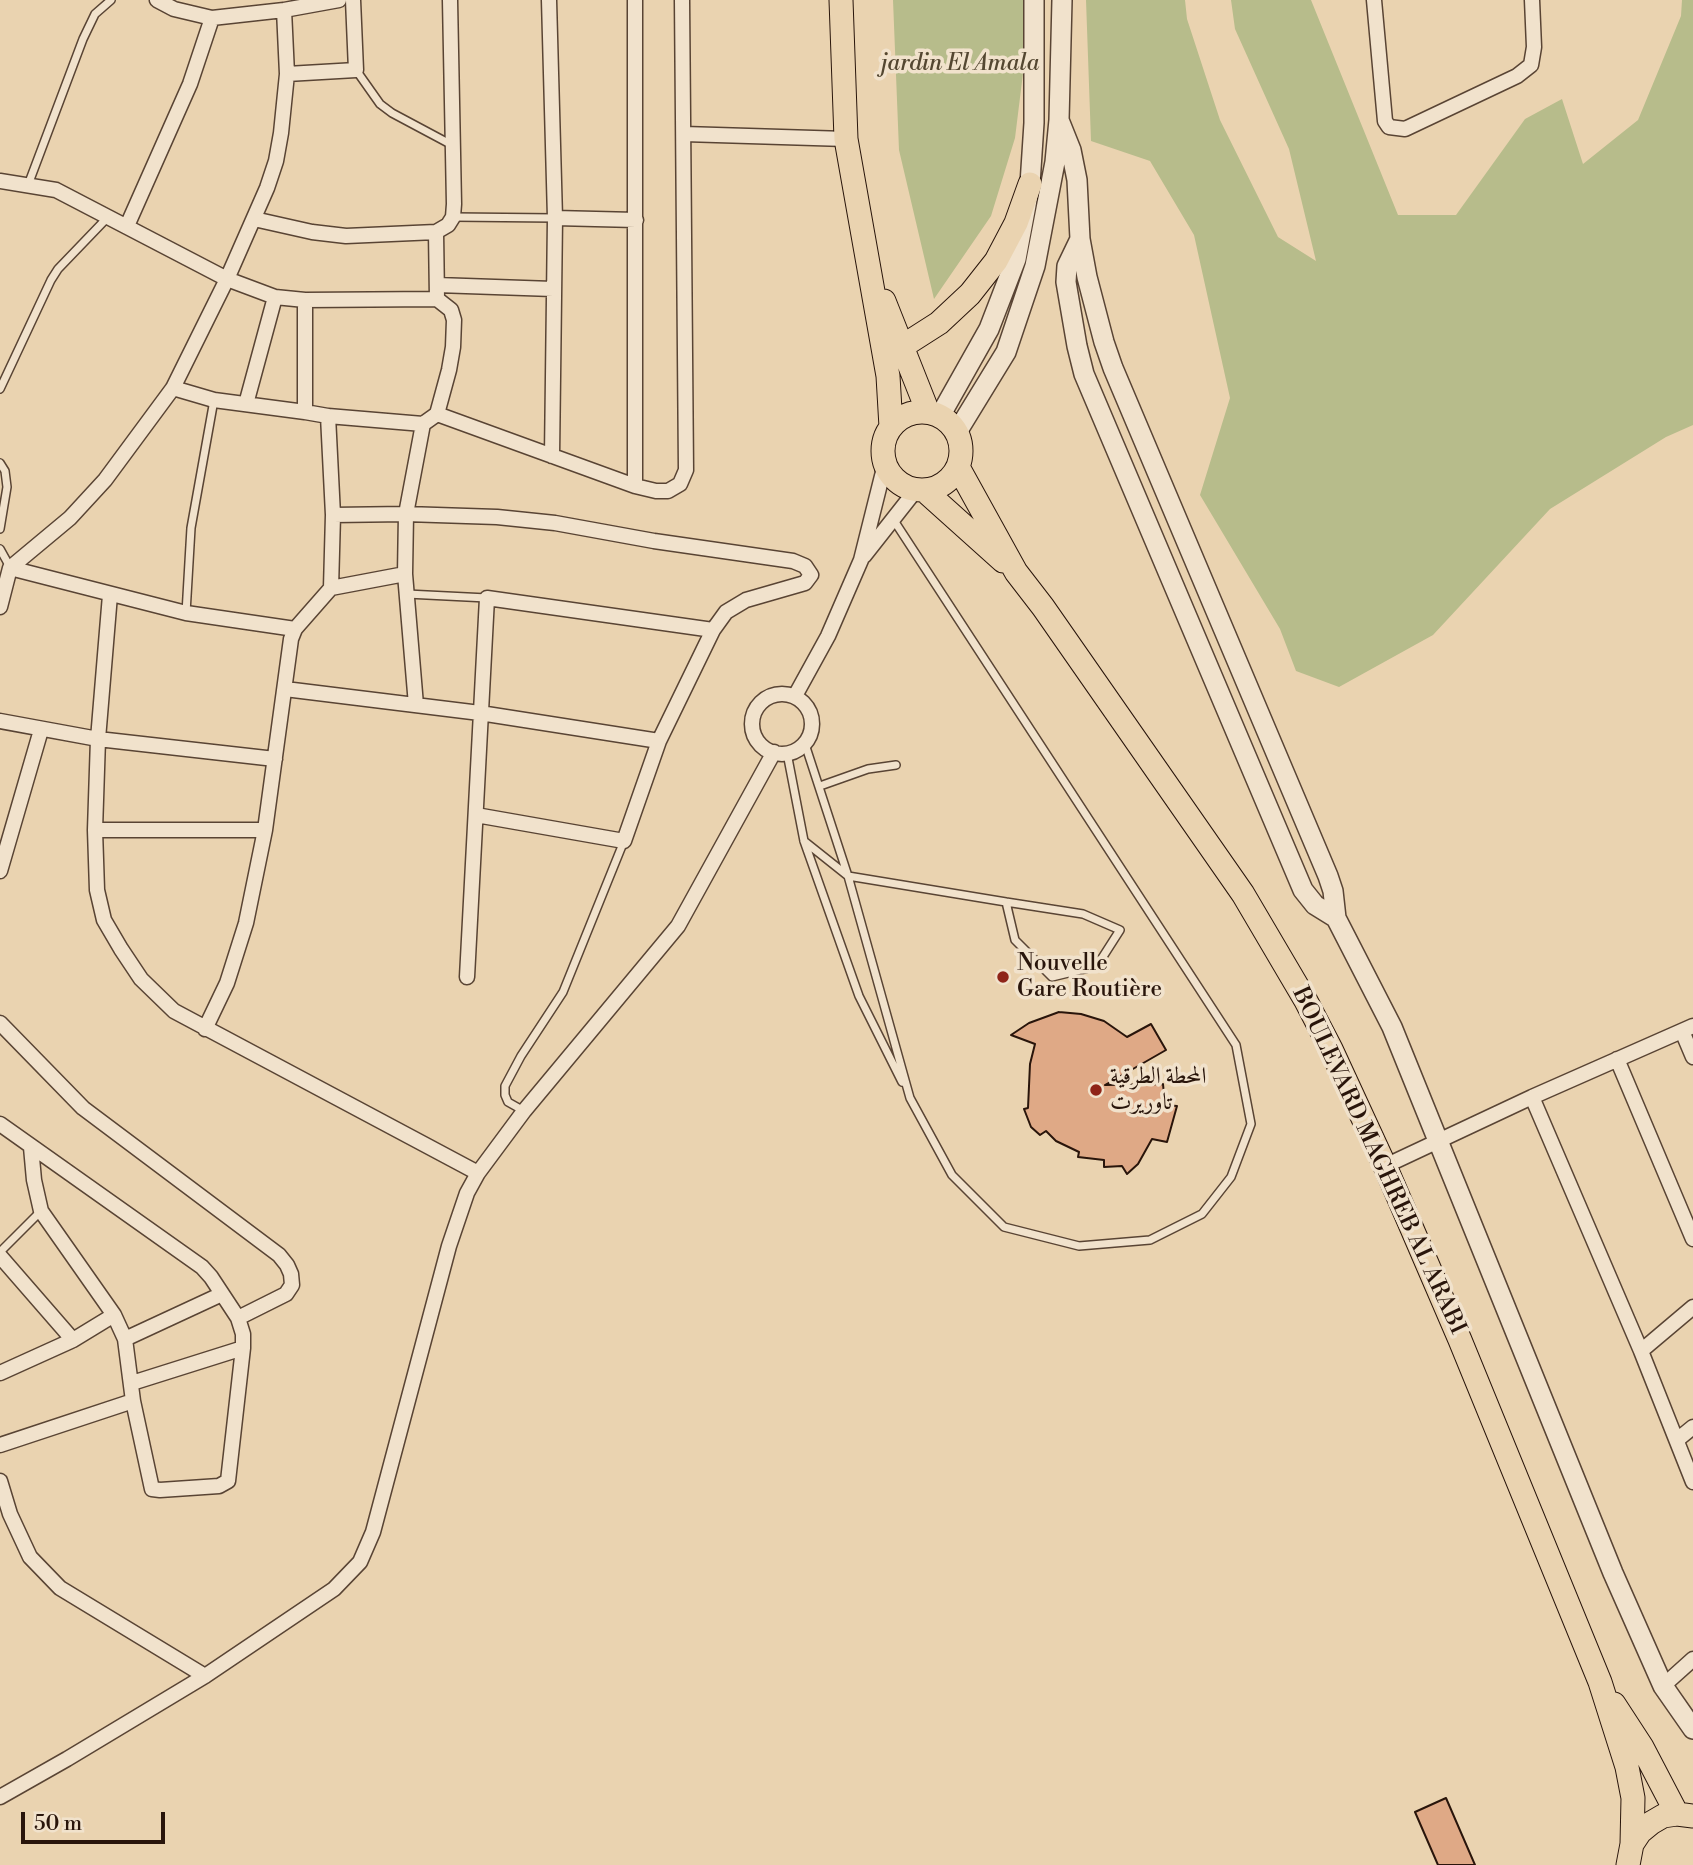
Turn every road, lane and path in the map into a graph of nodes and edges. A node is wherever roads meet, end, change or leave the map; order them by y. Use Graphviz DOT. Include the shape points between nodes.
graph roads {
  1 [pos="110,0"];
  2 [pos="156,0"];
  3 [pos="339,0"];
  4 [pos="353,0"];
  5 [pos="450,0"];
  6 [pos="549,0"];
  7 [pos="635,0"];
  8 [pos="682,0"];
  9 [pos="841,0"];
  10 [pos="1034,0"];
  11 [pos="1062,0"];
  12 [pos="1374,0"];
  13 [pos="1532,0"];
  14 [pos="284,10"];
  15 [pos="212,18"];
  16 [pos="356,71"];
  17 [pos="287,74"];
  18 [pos="1059,120"];
  19 [pos="684,134"];
  20 [pos="846,139"];
  21 [pos="453,145"];
  22 [pos="0,181"];
  23 [pos="1030,184"];
  24 [pos="28,185"];
  25 [pos="109,216"];
  26 [pos="453,217"];
  27 [pos="555,218"];
  28 [pos="254,219"];
  29 [pos="636,220"];
  30 [pos="127,226"];
  31 [pos="436,232"];
  32 [pos="1080,239"];
  33 [pos="867,259"];
  34 [pos="227,279"];
  35 [pos="553,289"];
  36 [pos="437,292"];
  37 [pos="275,297"];
  38 [pos="304,300"];
  39 [pos="903,346"];
  40 [pos="173,388"];
  41 [pos="0,389"];
  42 [pos="214,400"];
  43 [pos="246,404"];
  44 [pos="306,412"];
  45 [pos="437,414"];
  46 [pos="934,414"];
  47 [pos="328,416"];
  48 [pos="423,424"];
  49 [pos="891,428"];
  50 [pos="957,432"];
  51 [pos="552,456"];
  52 [pos="0,463"];
  53 [pos="886,464"];
  54 [pos="958,467"];
  55 [pos="635,486"];
  56 [pos="920,490"];
  57 [pos="406,514"];
  58 [pos="333,515"];
  59 [pos="893,519"];
  60 [pos="0,528"];
  61 [pos="0,549"];
  62 [pos="861,560"];
  63 [pos="10,568"];
  64 [pos="1016,572"];
  65 [pos="405,574"];
  66 [pos="331,588"];
  67 [pos="407,593"];
  68 [pos="110,595"];
  69 [pos="487,598"];
  70 [pos="0,607"];
  71 [pos="186,613"];
  72 [pos="295,629"];
  73 [pos="713,630"];
  74 [pos="285,689"];
  75 [pos="795,696"];
  76 [pos="416,705"];
  77 [pos="480,713"];
  78 [pos="0,720"];
  79 [pos="41,730"];
  80 [pos="97,739"];
  81 [pos="659,741"];
  82 [pos="805,744"];
  83 [pos="780,753"];
  84 [pos="275,759"];
  85 [pos="896,765"];
  86 [pos="820,786"];
  87 [pos="476,815"];
  88 [pos="95,830"];
  89 [pos="265,830"];
  90 [pos="624,841"];
  91 [pos="804,841"];
  92 [pos="0,871"];
  93 [pos="848,876"];
  94 [pos="1006,902"];
  95 [pos="1336,918"];
  96 [pos="467,977"];
  97 [pos="0,1023"];
  98 [pos="205,1029"];
  99 [pos="1688,1029"];
  100 [pos="1693,1057"];
  101 [pos="1617,1059"];
  102 [pos="1532,1097"];
  103 [pos="910,1098"];
  104 [pos="524,1111"];
  105 [pos="0,1124"];
  106 [pos="1437,1142"];
  107 [pos="31,1147"];
  108 [pos="1385,1166"];
  109 [pos="478,1173"];
  110 [pos="41,1211"];
  111 [pos="1693,1239"];
  112 [pos="0,1254"];
  113 [pos="222,1294"];
  114 [pos="1693,1307"];
  115 [pos="114,1315"];
  116 [pos="238,1318"];
  117 [pos="125,1339"];
  118 [pos="73,1340"];
  119 [pos="243,1348"];
  120 [pos="1641,1351"];
  121 [pos="0,1373"];
  122 [pos="132,1383"];
  123 [pos="133,1401"];
  124 [pos="1693,1427"];
  125 [pos="1677,1440"];
  126 [pos="0,1446"];
  127 [pos="0,1481"];
  128 [pos="1693,1482"];
  129 [pos="1693,1659"];
  130 [pos="205,1676"];
  131 [pos="1600,1682"];
  132 [pos="1663,1686"];
  133 [pos="1693,1729"];
  134 [pos="0,1797"];
  135 [pos="1685,1815"];
  136 [pos="1630,1854"];
  1 -- 24 [label="lane" via="95,14 83,39"];
  2 -- 15 [label="street"];
  3 -- 14 [label="street"];
  4 -- 16 [label="street"];
  5 -- 21 [label="street"];
  6 -- 27 [label="street"];
  7 -- 29 [label="street"];
  8 -- 19 [label="street"];
  9 -- 20 [label="main road"];
  10 -- 23 [label="street"];
  11 -- 18 [label="street"];
  12 -- 13 [label="street" via="1385,121 1389,127 1405,129 1531,65"];
  14 -- 15 [label="street"];
  14 -- 17 [label="street"];
  15 -- 30 [label="street" via="190,84"];
  16 -- 17 [label="street"];
  16 -- 21 [label="lane" via="380,104"];
  17 -- 28 [label="street" via="276,161"];
  18 -- 32 [label="street" via="1077,180"];
  18 -- 50 [label="street" via="1035,266 1006,352"];
  19 -- 20 [label="street"];
  19 -- 55 [label="street" via="686,470 680,484 668,491"];
  20 -- 33 [label="main road"];
  21 -- 26 [label="street"];
  22 -- 24 [label="street"];
  23 -- 39 [label="main road" via="996,261 939,323"];
  23 -- 46 [label="street" via="1016,259 989,329"];
  24 -- 25 [label="street" via="56,190"];
  25 -- 30 [label="street"];
  25 -- 41 [label="lane" via="51,280"];
  26 -- 27 [label="lane"];
  26 -- 31 [label="street"];
  27 -- 29 [label="street"];
  27 -- 35 [label="street"];
  28 -- 31 [label="street" via="346,236"];
  28 -- 34 [label="street"];
  29 -- 55 [label="street"];
  30 -- 34 [label="street"];
  31 -- 36 [label="street"];
  32 -- 95 [label="street" via="1108,355 1328,876"];
  32 -- 95 [label="street" via="1067,266 1066,282 1088,384 1303,890 1315,905"];
  33 -- 39 [label="main road"];
  33 -- 49 [label="main road" via="888,376"];
  34 -- 37 [label="street"];
  34 -- 40 [label="street"];
  35 -- 36 [label="street"];
  35 -- 51 [label="street"];
  36 -- 38 [label="street"];
  36 -- 45 [label="street" via="454,320 450,370"];
  37 -- 38 [label="street"];
  37 -- 43 [label="street"];
  38 -- 44 [label="street"];
  39 -- 46 [label="main road"];
  40 -- 42 [label="street"];
  40 -- 63 [label="street" via="105,480"];
  42 -- 43 [label="street"];
  42 -- 71 [label="lane" via="197,481"];
  43 -- 44 [label="street"];
  44 -- 47 [label="street"];
  45 -- 48 [label="street"];
  45 -- 51 [label="street"];
  46 -- 49 [label="main road" via="908,415"];
  46 -- 50 [label="main road"];
  47 -- 48 [label="street"];
  47 -- 58 [label="street"];
  48 -- 57 [label="street"];
  49 -- 53 [label="main road" via="884,445"];
  50 -- 54 [label="main road" via="961,443"];
  51 -- 55 [label="street"];
  52 -- 60 [label="lane" via="7,487"];
  53 -- 56 [label="main road" via="900,484"];
  53 -- 62 [label="street"];
  54 -- 56 [label="main road" via="939,487"];
  54 -- 64 [label="main road, BOULEVARD MAGHREB AL ARABI"];
  56 -- 59 [label="street"];
  56 -- 64 [label="main road, BOULEVARD MAGHREB AL ARABI"];
  57 -- 58 [label="street"];
  57 -- 65 [label="street"];
  57 -- 73 [label="street" via="555,523 793,561 811,575 805,583 746,600 726,612"];
  58 -- 66 [label="street"];
  59 -- 62 [label="street"];
  59 -- 103 [label="lane" via="1236,1045 1251,1124 1231,1177 1202,1214 1150,1240 1079,1246 1004,1227 953,1175"];
  61 -- 63 [label="lane"];
  62 -- 75 [label="street"];
  63 -- 68 [label="street"];
  63 -- 70 [label="street"];
  64 -- 108 [label="main road, BOULEVARD MAGHREB AL ARABI" via="1267,932 1312,1013"];
  65 -- 66 [label="street"];
  65 -- 67 [label="street"];
  66 -- 72 [label="street"];
  67 -- 69 [label="lane"];
  67 -- 76 [label="street"];
  68 -- 71 [label="street"];
  68 -- 80 [label="street"];
  69 -- 73 [label="street"];
  69 -- 77 [label="street"];
  71 -- 72 [label="street"];
  72 -- 74 [label="street"];
  73 -- 81 [label="street"];
  74 -- 76 [label="street"];
  74 -- 84 [label="street"];
  75 -- 82 [label="street" via="810,712 813,723"];
  75 -- 83 [label="street" via="767,698 752,722 758,741"];
  76 -- 77 [label="street"];
  77 -- 81 [label="street"];
  77 -- 87 [label="street"];
  78 -- 79 [label="street"];
  79 -- 80 [label="street"];
  79 -- 92 [label="street"];
  80 -- 84 [label="street"];
  80 -- 88 [label="street"];
  81 -- 90 [label="street"];
  82 -- 83 [label="street"];
  82 -- 86 [label="lane"];
  83 -- 91 [label="lane"];
  83 -- 104 [label="street" via="678,926"];
  84 -- 89 [label="street"];
  85 -- 86 [label="lane" via="868,769"];
  86 -- 93 [label="lane"];
  87 -- 90 [label="street"];
  87 -- 96 [label="street"];
  88 -- 89 [label="street"];
  88 -- 98 [label="street" via="97,890 104,920 141,979 174,1012"];
  89 -- 98 [label="street" via="238,950"];
  90 -- 104 [label="lane" via="563,992 505,1086 508,1102"];
  91 -- 93 [label="lane"];
  91 -- 103 [label="lane" via="859,996"];
  93 -- 94 [label="lane"];
  93 -- 103 [label="lane"];
  94 -- 94 [label="lane" via="1015,940 1052,977 1097,966 1120,930 1083,915"];
  95 -- 106 [label="street" via="1392,1027"];
  97 -- 116 [label="street" via="83,1108 279,1255 292,1285 286,1294"];
  98 -- 109 [label="street"];
  99 -- 100 [label="street"];
  99 -- 101 [label="street"];
  101 -- 102 [label="street"];
  101 -- 111 [label="street"];
  102 -- 106 [label="street"];
  102 -- 120 [label="street"];
  104 -- 109 [label="street"];
  105 -- 107 [label="street"];
  106 -- 108 [label="street"];
  106 -- 132 [label="street" via="1612,1573"];
  107 -- 110 [label="street"];
  107 -- 113 [label="street" via="202,1267"];
  108 -- 131 [label="main road, BOULEVARD MAGHREB AL ARABI"];
  109 -- 130 [label="street" via="449,1246 373,1532 360,1562 334,1589"];
  110 -- 112 [label="lane"];
  110 -- 115 [label="street"];
  112 -- 118 [label="street"];
  113 -- 116 [label="street"];
  113 -- 117 [label="street"];
  114 -- 120 [label="street"];
  115 -- 117 [label="street"];
  115 -- 118 [label="street"];
  116 -- 119 [label="street"];
  117 -- 122 [label="street"];
  118 -- 121 [label="street"];
  119 -- 122 [label="street"];
  119 -- 123 [label="street" via="230,1472 228,1481 219,1486 152,1489"];
  120 -- 125 [label="street"];
  122 -- 123 [label="street"];
  123 -- 126 [label="street"];
  124 -- 125 [label="street"];
  125 -- 128 [label="street"];
  127 -- 130 [label="street" via="30,1556 60,1588"];
  129 -- 132 [label="street"];
  130 -- 134 [label="street"];
  131 -- 135 [label="main road"];
  131 -- 136 [label="main road" via="1633,1798"];
  132 -- 133 [label="street"];
  135 -- 136 [label="main road" via="1663,1816 1651,1823 1640,1832"];
}
